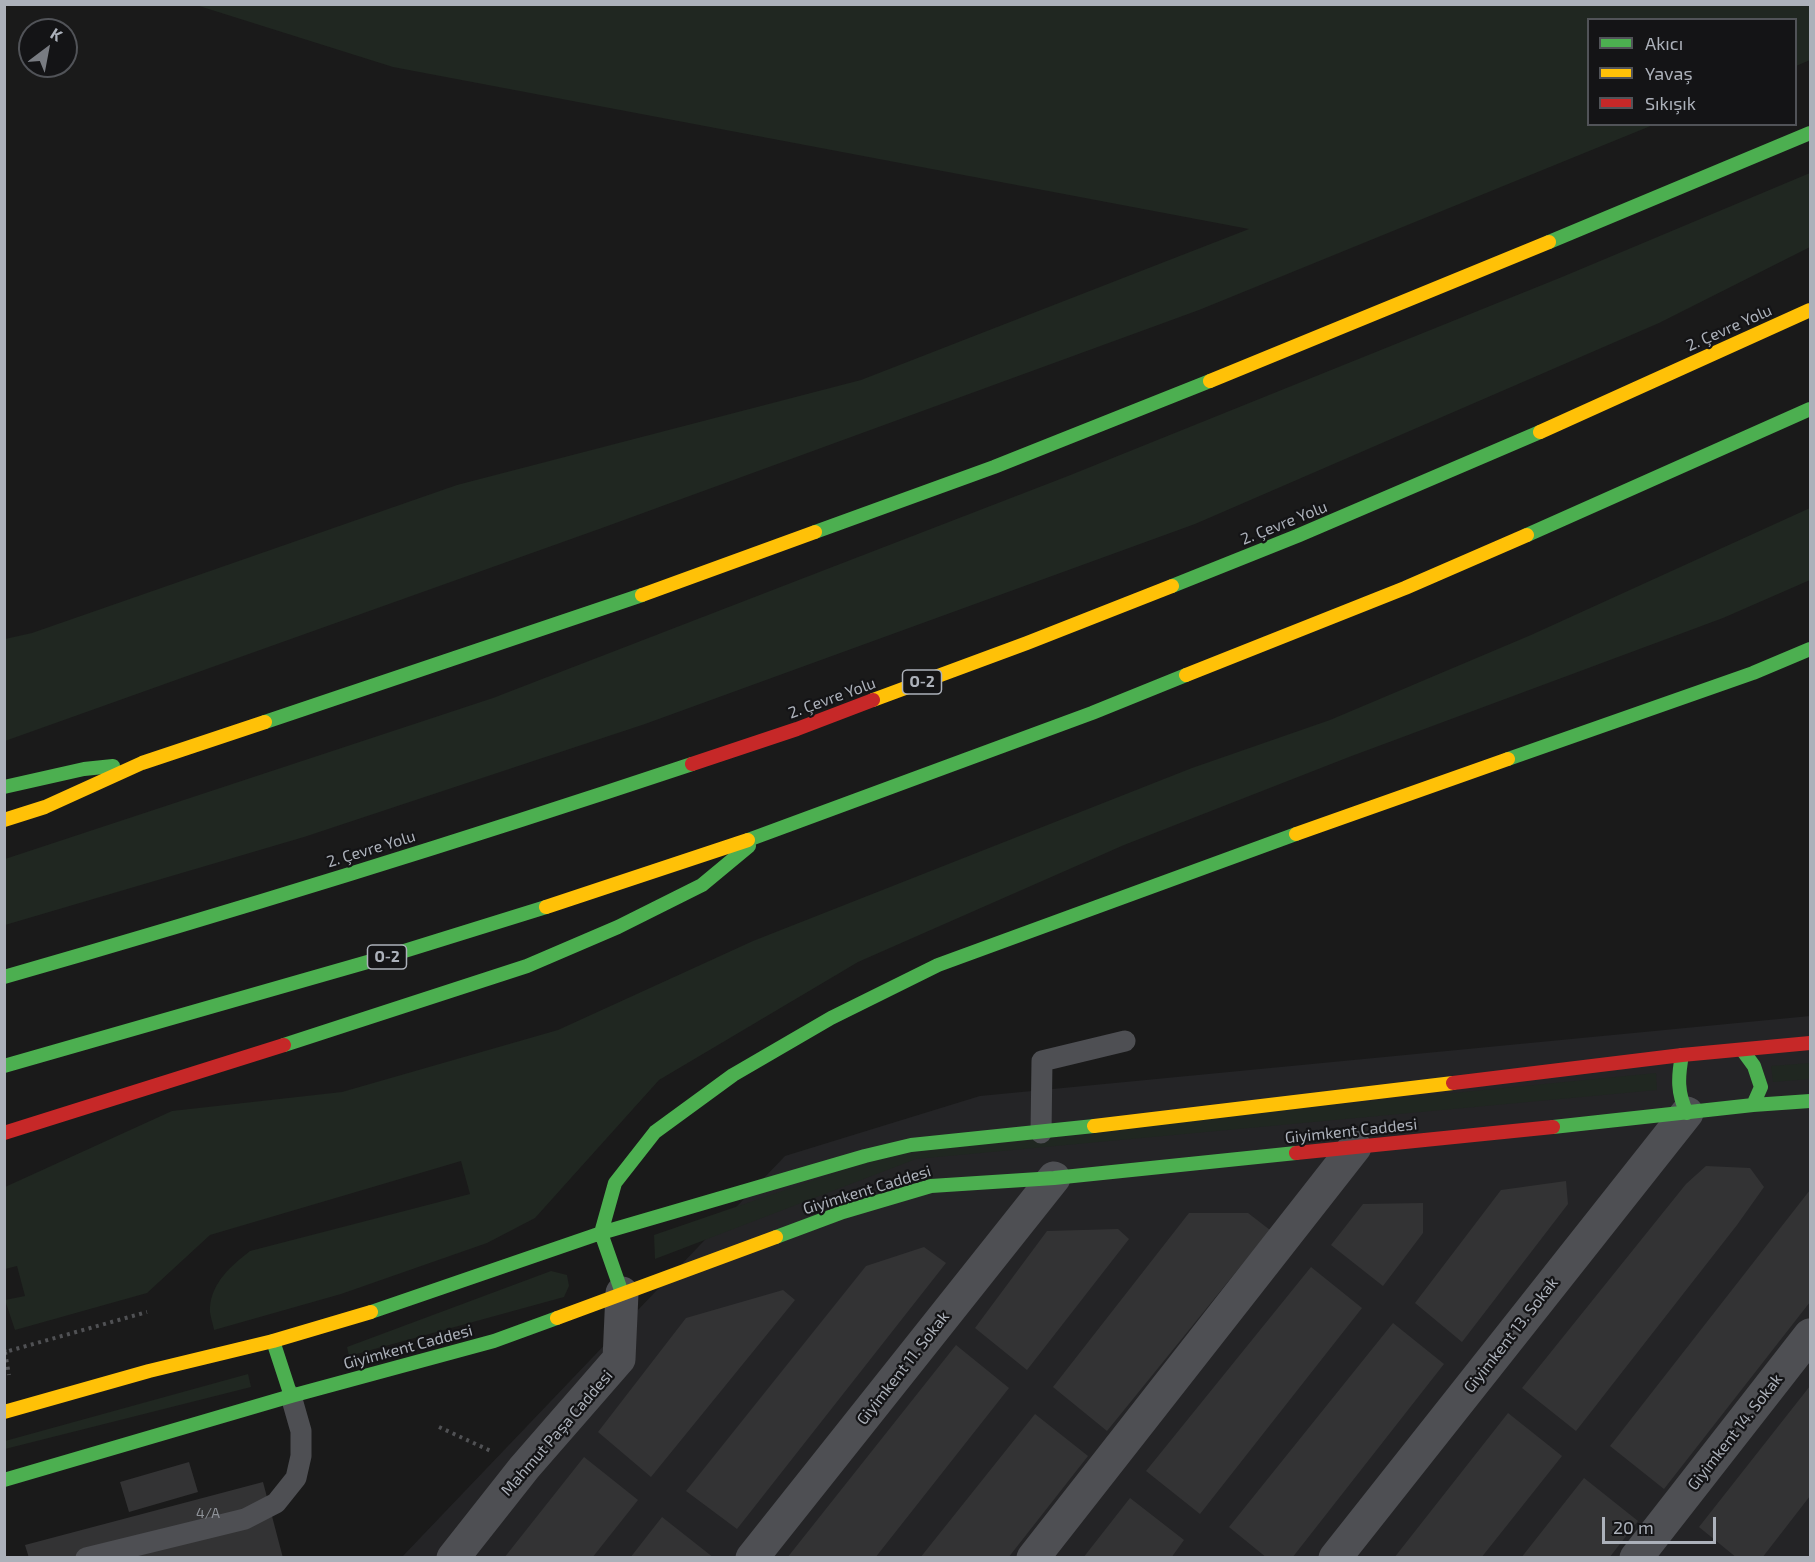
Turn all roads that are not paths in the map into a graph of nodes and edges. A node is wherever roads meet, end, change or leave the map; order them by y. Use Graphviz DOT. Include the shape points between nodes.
graph roads {
  1 [pos="1810,133"];
  2 [pos="1810,310"];
  3 [pos="1810,408"];
  4 [pos="1810,649"];
  5 [pos="142,763"];
  6 [pos="4,787"];
  7 [pos="4,820"];
  8 [pos="765,834"];
  9 [pos="4,977"];
  10 [pos="1125,1041"];
  11 [pos="1810,1043"];
  12 [pos="1743,1051"];
  13 [pos="1683,1055"];
  14 [pos="4,1066"];
  15 [pos="1810,1101"];
  16 [pos="1754,1105"];
  17 [pos="1687,1113"];
  18 [pos="4,1133"];
  19 [pos="1041,1133"];
  20 [pos="1355,1147"];
  21 [pos="1054,1178"];
  22 [pos="601,1233"];
  23 [pos="622,1293"];
  24 [pos="1810,1335"];
  25 [pos="273,1341"];
  26 [pos="291,1396"];
  27 [pos="4,1412"];
  28 [pos="4,1480"];
  29 [pos="86,1557"];
  30 [pos="453,1557"];
  31 [pos="752,1557"];
  32 [pos="1033,1557"];
  33 [pos="1335,1557"];
  34 [pos="1636,1557"];
  1 -- 5 [label="main road" via="1288,350 993,467 630,599"];
  2 -- 9 [label="main road, 2. Çevre Yolu / O-2" via="1318,527 797,729 537,815"];
  3 -- 8 [label="main road, O-2" via="1405,588 1092,713"];
  4 -- 22 [label="main road" via="1753,673 1347,815 938,965 831,1018 733,1075 655,1132 615,1183"];
  5 -- 6 [label="main road" via="84,769"];
  5 -- 7 [label="main road" via="45,807"];
  8 -- 14 [label="main road, O-2" via="386,957"];
  8 -- 18 [label="main road" via="702,885 527,966"];
  10 -- 19 [label="lane" via="1042,1061"];
  11 -- 12 [label="main road, Giyimkent Caddesi"];
  12 -- 13 [label="main road, Giyimkent Caddesi"];
  12 -- 16 [label="main road" via="1754,1066 1761,1087"];
  13 -- 17 [label="main road" via="1678,1096"];
  13 -- 19 [label="main road, Giyimkent Caddesi"];
  15 -- 16 [label="main road, Giyimkent Caddesi"];
  16 -- 17 [label="main road, Giyimkent Caddesi"];
  17 -- 20 [label="main road, Giyimkent Caddesi"];
  17 -- 33 [label="street, Giyimkent 13. Sokak"];
  19 -- 22 [label="main road, Giyimkent Caddesi" via="899,1148"];
  20 -- 21 [label="main road, Giyimkent Caddesi"];
  20 -- 32 [label="street"];
  21 -- 23 [label="main road, Giyimkent Caddesi" via="931,1186 843,1212"];
  21 -- 31 [label="street, Giyimkent 11. Sokak"];
  22 -- 23 [label="main road"];
  22 -- 25 [label="main road, Giyimkent Caddesi" via="388,1307"];
  23 -- 26 [label="main road, Giyimkent Caddesi" via="494,1341"];
  23 -- 30 [label="street, Mahmut Paşa Caddesi" via="619,1359"];
  24 -- 34 [label="street, Giyimkent 14. Sokak"];
  25 -- 26 [label="main road"];
  25 -- 27 [label="main road, Giyimkent Caddesi"];
  26 -- 28 [label="main road, Giyimkent Caddesi"];
  26 -- 29 [label="lane" via="301,1431 301,1456 296,1478 276,1503 245,1519"];
}
